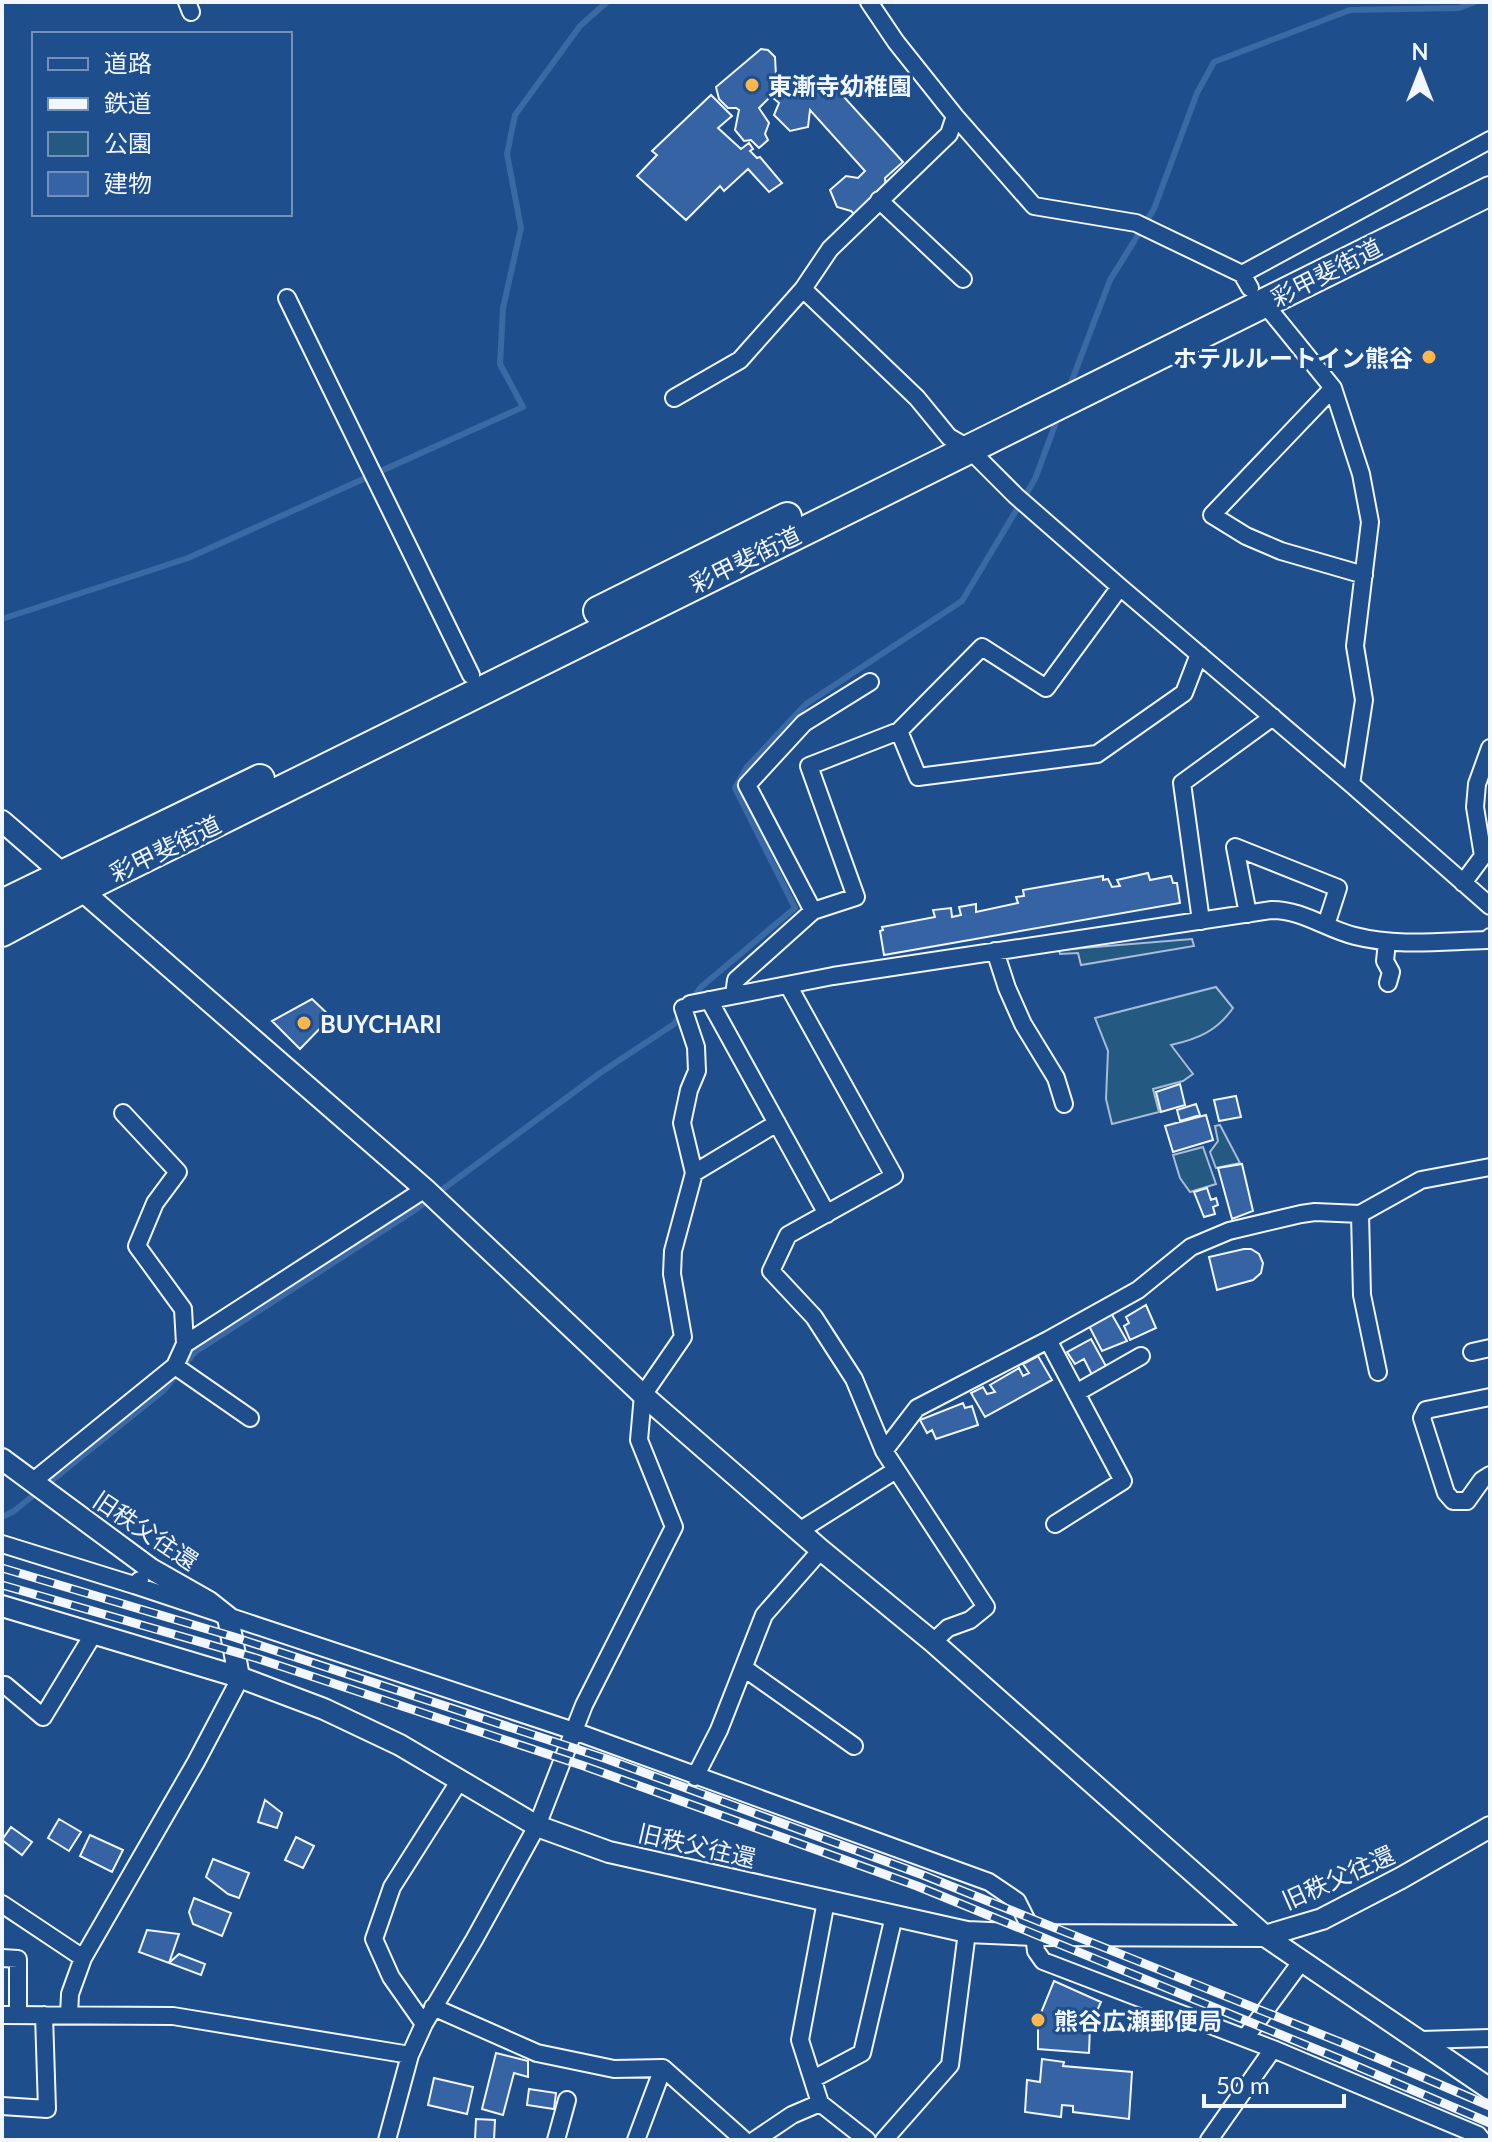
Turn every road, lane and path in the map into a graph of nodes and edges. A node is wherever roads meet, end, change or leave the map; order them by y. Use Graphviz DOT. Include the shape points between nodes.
graph roads {
  1 [pos="869,2"];
  2 [pos="955,116"];
  3 [pos="1490,140"];
  4 [pos="1490,170"];
  5 [pos="1490,191"];
  6 [pos="879,200"];
  7 [pos="963,279"];
  8 [pos="803,289"];
  9 [pos="1252,289"];
  10 [pos="287,298"];
  11 [pos="1333,388"];
  12 [pos="674,398"];
  13 [pos="958,443"];
  14 [pos="1364,575"];
  15 [pos="1120,587"];
  16 [pos="1199,654"];
  17 [pos="471,675"];
  18 [pos="870,682"];
  19 [pos="1273,717"];
  20 [pos="899,731"];
  21 [pos="1490,748"];
  22 [pos="1351,784"];
  23 [pos="1483,807"];
  24 [pos="2,821"];
  25 [pos="73,881"];
  26 [pos="1463,883"];
  27 [pos="2,904"];
  28 [pos="1490,906"];
  29 [pos="813,911"];
  30 [pos="1248,914"];
  31 [pos="1201,921"];
  32 [pos="1326,925"];
  33 [pos="2,932"];
  34 [pos="1490,937"];
  35 [pos="1387,942"];
  36 [pos="995,951"];
  37 [pos="1388,983"];
  38 [pos="788,985"];
  39 [pos="734,995"];
  40 [pos="709,1000"];
  41 [pos="1064,1104"];
  42 [pos="123,1113"];
  43 [pos="777,1123"];
  44 [pos="1490,1167"];
  45 [pos="694,1173"];
  46 [pos="425,1189"];
  47 [pos="827,1214"];
  48 [pos="1360,1214"];
  49 [pos="1048,1340"];
  50 [pos="185,1344"];
  51 [pos="1490,1348"];
  52 [pos="1472,1352"];
  53 [pos="1141,1356"];
  54 [pos="175,1366"];
  55 [pos="1378,1372"];
  56 [pos="1076,1393"];
  57 [pos="643,1395"];
  58 [pos="1490,1397"];
  59 [pos="250,1418"];
  60 [pos="884,1451"];
  61 [pos="2,1459"];
  62 [pos="896,1470"];
  63 [pos="1490,1475"];
  64 [pos="32,1482"];
  65 [pos="1055,1524"];
  66 [pos="799,1531"];
  67 [pos="2,1544"];
  68 [pos="821,1550"];
  69 [pos="151,1569"];
  70 [pos="134,1585"];
  71 [pos="2,1606"];
  72 [pos="228,1617"];
  73 [pos="94,1633"];
  74 [pos="933,1642"];
  75 [pos="744,1668"];
  76 [pos="239,1677"];
  77 [pos="5,1685"];
  78 [pos="574,1731"];
  79 [pos="854,1746"];
  80 [pos="695,1777"];
  81 [pos="460,1780"];
  82 [pos="537,1826"];
  83 [pos="1490,1827"];
  84 [pos="826,1901"];
  85 [pos="2,1904"];
  86 [pos="894,1916"];
  87 [pos="967,1932"];
  88 [pos="1034,1935"];
  89 [pos="1265,1936"];
  90 [pos="2,1958"];
  91 [pos="83,1958"];
  92 [pos="1301,1962"];
  93 [pos="433,2007"];
  94 [pos="10,2015"];
  95 [pos="44,2015"];
  96 [pos="69,2015"];
  97 [pos="424,2024"];
  98 [pos="1245,2038"];
  99 [pos="1490,2038"];
  100 [pos="1421,2040"];
  101 [pos="1273,2049"];
  102 [pos="410,2055"];
  103 [pos="663,2068"];
  104 [pos="813,2079"];
  105 [pos="1490,2089"];
  106 [pos="567,2100"];
  107 [pos="820,2103"];
  108 [pos="2,2106"];
  109 [pos="387,2140"];
  110 [pos="556,2140"];
  111 [pos="636,2140"];
  112 [pos="744,2140"];
  113 [pos="755,2140"];
  114 [pos="867,2140"];
  115 [pos="884,2140"];
  116 [pos="1209,2140"];
  117 [pos="1482,2140"];
  1 -- 2 [label="street"];
  2 -- 6 [label="street" via="949,134"];
  2 -- 9 [label="street" via="1034,206 1136,223"];
  3 -- 9 [label="street"];
  4 -- 9 [label="highway, 彩甲斐街道"];
  5 -- 9 [label="highway, 彩甲斐街道"];
  6 -- 7 [label="street"];
  6 -- 8 [label="street" via="830,249"];
  8 -- 12 [label="street" via="740,360"];
  8 -- 13 [label="street"];
  9 -- 11 [label="street"];
  9 -- 13 [label="highway, 彩甲斐街道"];
  10 -- 17 [label="street"];
  11 -- 14 [label="street" via="1361,474 1370,522"];
  11 -- 14 [label="street" via="1212,515 1281,551"];
  13 -- 15 [label="street"];
  13 -- 17 [label="highway, 彩甲斐街道" via="684,567"];
  13 -- 25 [label="highway, 彩甲斐街道"];
  14 -- 22 [label="street" via="1355,646 1364,700"];
  15 -- 16 [label="street"];
  15 -- 20 [label="street" via="1046,688 982,647"];
  16 -- 19 [label="street"];
  16 -- 20 [label="street" via="1184,693 1097,754 918,777"];
  17 -- 25 [label="highway, 彩甲斐街道"];
  18 -- 29 [label="street" via="804,723 747,785"];
  19 -- 22 [label="street"];
  19 -- 31 [label="street" via="1182,783"];
  20 -- 29 [label="street" via="809,766 856,897"];
  21 -- 23 [label="street" via="1477,784"];
  22 -- 26 [label="street"];
  23 -- 26 [label="street" via="1483,856"];
  24 -- 25 [label="street"];
  25 -- 27 [label="highway, 彩甲斐街道"];
  25 -- 33 [label="highway, 彩甲斐街道"];
  25 -- 46 [label="street"];
  26 -- 28 [label="street"];
  29 -- 39 [label="street" via="736,980"];
  30 -- 31 [label="street"];
  30 -- 32 [label="street" via="1289,910"];
  30 -- 32 [label="street" via="1235,847 1338,888"];
  31 -- 36 [label="street"];
  32 -- 35 [label="street"];
  34 -- 35 [label="street"];
  35 -- 37 [label="street"];
  36 -- 38 [label="street"];
  36 -- 41 [label="street" via="1007,988 1056,1078"];
  38 -- 39 [label="street"];
  38 -- 47 [label="street" via="894,1176"];
  39 -- 40 [label="street"];
  40 -- 43 [label="street"];
  40 -- 45 [label="street" via="686,1006 697,1071 682,1123"];
  42 -- 50 [label="street" via="178,1172 155,1203 137,1246 183,1309"];
  43 -- 45 [label="street"];
  43 -- 47 [label="street"];
  44 -- 48 [label="street" via="1421,1180"];
  45 -- 57 [label="street" via="673,1251 683,1337"];
  46 -- 50 [label="street"];
  46 -- 57 [label="street"];
  47 -- 60 [label="street" via="788,1235 771,1271 814,1317 854,1379"];
  48 -- 49 [label="street" via="1301,1214 1213,1236 1138,1290"];
  48 -- 55 [label="street" via="1362,1295"];
  49 -- 56 [label="street"];
  49 -- 60 [label="street" via="917,1408"];
  50 -- 54 [label="street"];
  51 -- 52 [label="street"];
  53 -- 56 [label="street"];
  54 -- 59 [label="street"];
  54 -- 64 [label="street"];
  56 -- 65 [label="street" via="1123,1481"];
  57 -- 66 [label="street"];
  57 -- 78 [label="street" via="639,1440 674,1527"];
  58 -- 63 [label="street" via="1426,1410 1422,1418 1453,1501 1467,1501"];
  60 -- 62 [label="street"];
  61 -- 64 [label="street, 旧秩父往還"];
  62 -- 66 [label="street"];
  62 -- 74 [label="street" via="986,1607"];
  64 -- 69 [label="street, 旧秩父往還"];
  66 -- 68 [label="street"];
  67 -- 70 [label="street"];
  68 -- 74 [label="street"];
  68 -- 75 [label="street" via="764,1615"];
  69 -- 70 [label="street"];
  69 -- 72 [label="street, 旧秩父往還"];
  70 -- 72 [label="street"];
  71 -- 73 [label="street, 旧秩父往還"];
  72 -- 76 [label="street"];
  72 -- 78 [label="street"];
  73 -- 76 [label="street, 旧秩父往還"];
  73 -- 77 [label="street" via="43,1717"];
  74 -- 89 [label="street"];
  75 -- 79 [label="street"];
  75 -- 80 [label="street"];
  76 -- 81 [label="street, 旧秩父往還" via="324,1709"];
  76 -- 91 [label="street"];
  78 -- 80 [label="street"];
  78 -- 82 [label="street"];
  80 -- 88 [label="street" via="989,1882 1017,1901"];
  81 -- 82 [label="street, 旧秩父往還"];
  81 -- 97 [label="street" via="392,1887 374,1939 391,1977"];
  82 -- 84 [label="street, 旧秩父往還" via="609,1852"];
  82 -- 93 [label="street"];
  83 -- 89 [label="street, 旧秩父往還" via="1322,1919"];
  84 -- 86 [label="street, 旧秩父往還"];
  84 -- 104 [label="street" via="800,2040"];
  85 -- 91 [label="street"];
  86 -- 87 [label="street, 旧秩父往還"];
  86 -- 104 [label="street" via="862,2053"];
  87 -- 88 [label="street, 旧秩父往還"];
  87 -- 115 [label="street" via="950,2065"];
  88 -- 89 [label="street, 旧秩父往還"];
  88 -- 98 [label="street" via="1043,1961"];
  89 -- 92 [label="street"];
  90 -- 94 [label="street" via="18,1959"];
  91 -- 96 [label="street" via="70,1994"];
  92 -- 98 [label="street"];
  92 -- 100 [label="street"];
  93 -- 97 [label="street"];
  93 -- 103 [label="street" via="537,2053 614,2069"];
  94 -- 95 [label="street"];
  95 -- 96 [label="street"];
  95 -- 108 [label="street" via="47,2109"];
  96 -- 102 [label="street" via="173,2016"];
  97 -- 102 [label="street"];
  98 -- 101 [label="street"];
  99 -- 100 [label="street"];
  100 -- 105 [label="street"];
  101 -- 116 [label="street"];
  101 -- 117 [label="street"];
  102 -- 109 [label="street"];
  103 -- 111 [label="street"];
  103 -- 112 [label="street"];
  104 -- 107 [label="street"];
  106 -- 110 [label="street"];
  107 -- 113 [label="street"];
  107 -- 114 [label="street"];
}
